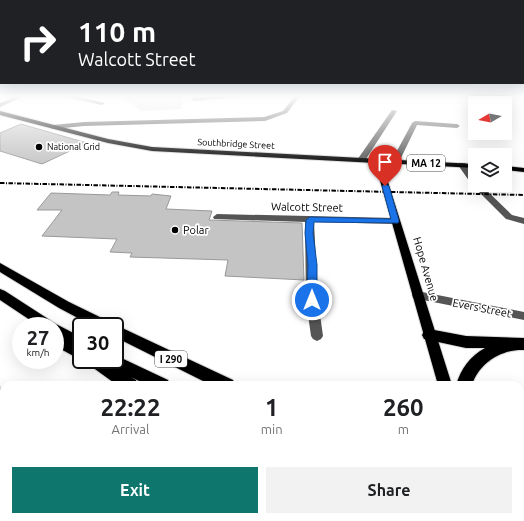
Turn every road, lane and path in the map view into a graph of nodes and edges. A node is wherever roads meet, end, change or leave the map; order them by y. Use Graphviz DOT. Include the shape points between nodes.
graph roads {
  1 [pos="28,120"];
  2 [pos="158,120"];
  3 [pos="388,120"];
  4 [pos="457,126"];
  5 [pos="53,127"];
  6 [pos="361,160"];
  7 [pos="378,161"];
  8 [pos="395,162"];
  9 [pos="462,165"];
  10 [pos="468,165"];
  11 [pos="512,169"];
  12 [pos="524,170"];
  13 [pos="468,173"];
  14 [pos="484,192"];
  15 [pos="217,217"];
  16 [pos="310,220"];
  17 [pos="395,221"];
  18 [pos="524,221"];
  19 [pos="0,267"];
  20 [pos="417,296"];
  21 [pos="5,298"];
  22 [pos="524,316"];
  23 [pos="29,317"];
  24 [pos="36,317"];
  25 [pos="87,317"];
  26 [pos="124,335"];
  27 [pos="429,335"];
  28 [pos="317,336"];
  29 [pos="524,344"];
  30 [pos="124,366"];
  31 [pos="106,369"];
  32 [pos="124,381"];
  33 [pos="154,381"];
  34 [pos="219,381"];
  35 [pos="444,381"];
  36 [pos="466,381"];
  1 -- 5 [label="main road, Southbridge Street"];
  2 -- 5 [label="street" via="102,121"];
  3 -- 6 [label="street"];
  4 -- 8 [label="street" via="415,123"];
  5 -- 6 [label="main road, Southbridge Street" via="152,149"];
  6 -- 7 [label="main road, Southbridge Street"];
  7 -- 8 [label="main road, Southbridge Street / MA 12"];
  7 -- 17 [label="main road, Hope Avenue"];
  8 -- 9 [label="main road, Southbridge Street / MA 12"];
  9 -- 10 [label="main road, Southbridge Street / MA 12"];
  9 -- 13 [label="street"];
  11 -- 12 [label="main road"];
  14 -- 18 [label="street" via="509,217"];
  15 -- 16 [label="street, Walcott Street"];
  16 -- 17 [label="street, Walcott Street"];
  16 -- 28 [label="street" via="312,300"];
  17 -- 20 [label="main road, Hope Avenue"];
  19 -- 25 [label="highway"];
  20 -- 22 [label="street, Evers Street"];
  20 -- 27 [label="main road, Hope Avenue"];
  21 -- 23 [label="highway"];
  21 -- 24 [label="highway"];
  26 -- 34 [label="highway, I 290"];
  27 -- 29 [label="highway" via="466,342"];
  27 -- 35 [label="main road, Hope Avenue"];
  29 -- 36 [label="highway" via="488,354 477,361"];
  30 -- 33 [label="highway, I 290"];
  31 -- 32 [label="highway"];
}
